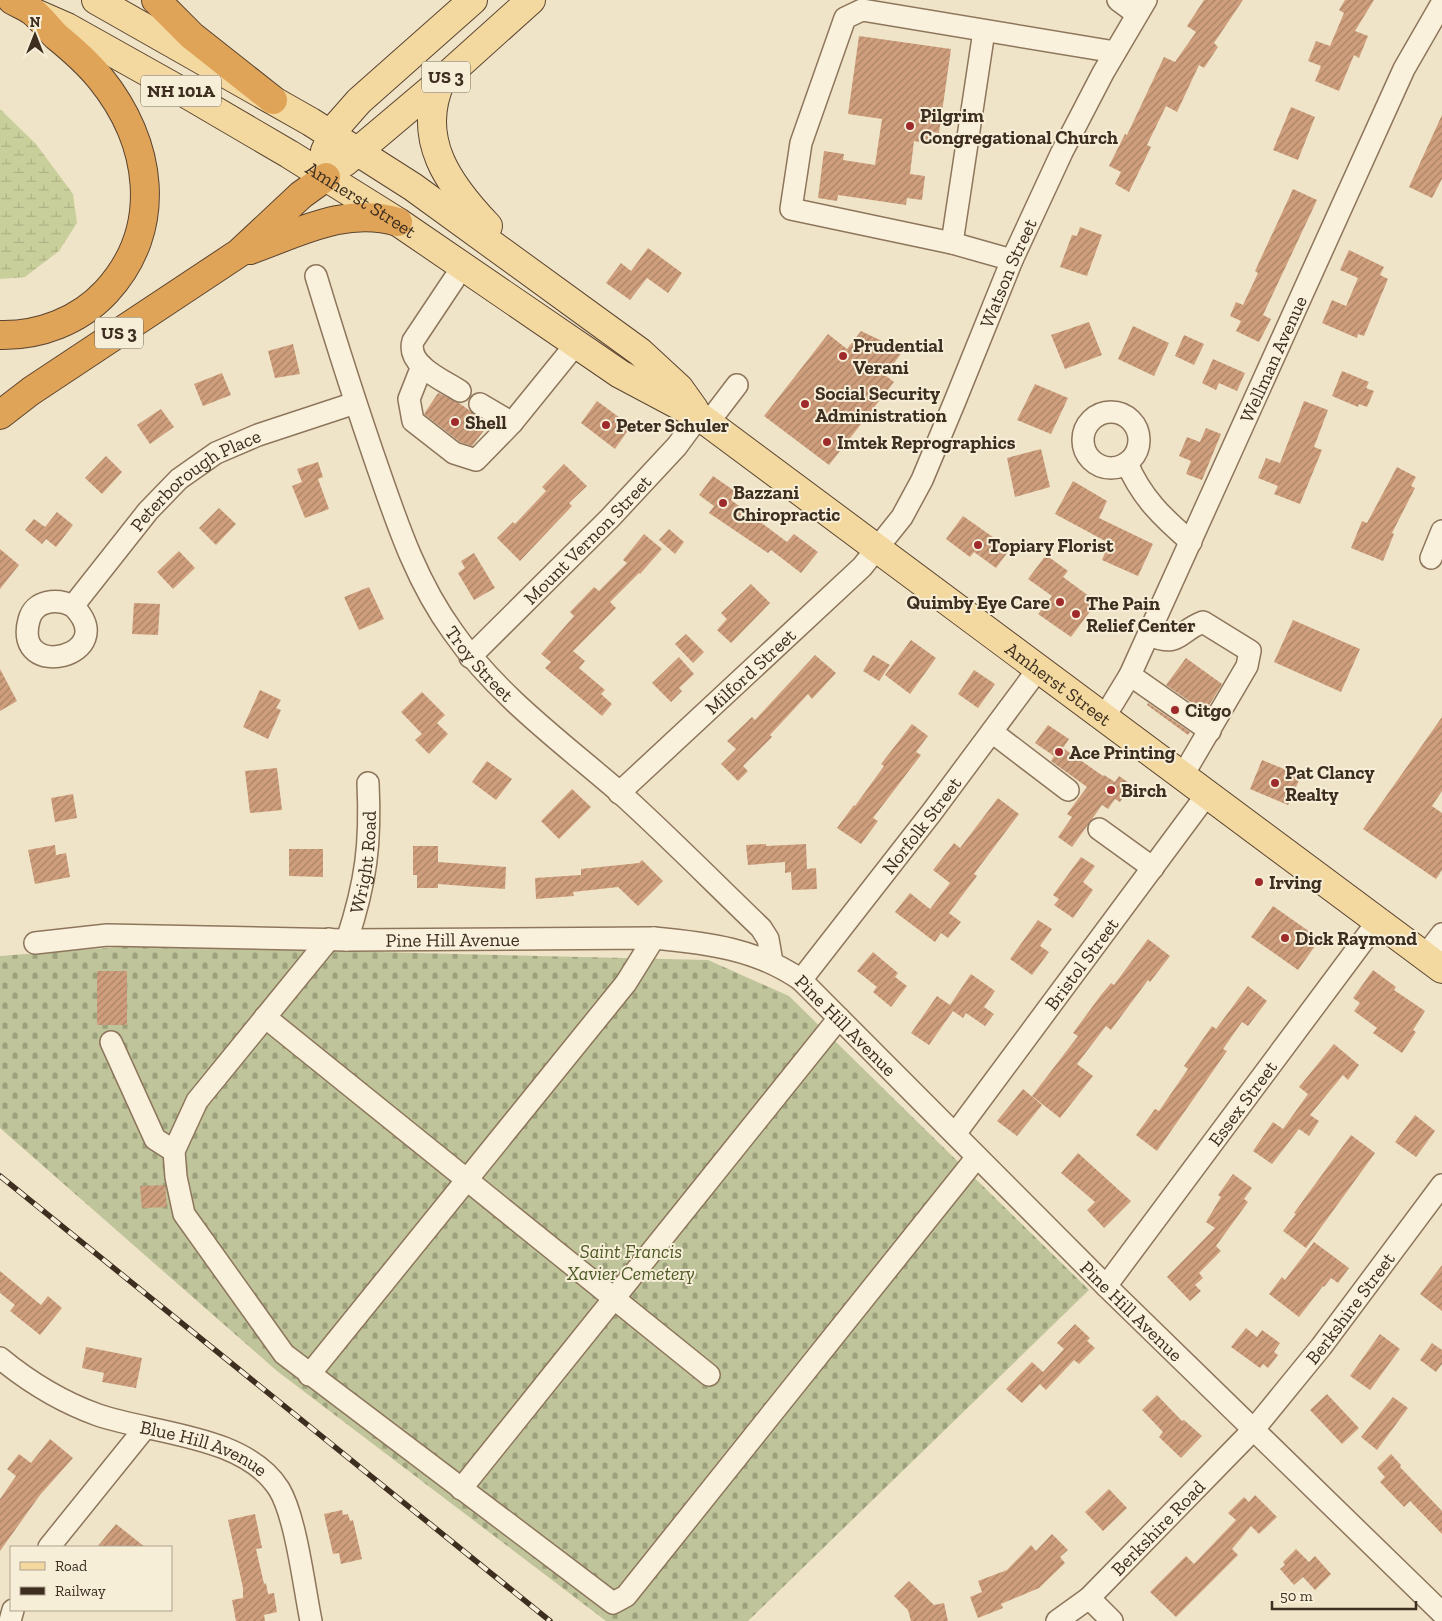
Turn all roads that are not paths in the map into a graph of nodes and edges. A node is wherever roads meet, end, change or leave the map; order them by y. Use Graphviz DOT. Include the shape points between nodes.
graph roads {
  1 [pos="96,0"];
  2 [pos="156,0"];
  3 [pos="473,0"];
  4 [pos="531,0"];
  5 [pos="1118,0"];
  6 [pos="1442,3"];
  7 [pos="23,6"];
  8 [pos="1142,7"];
  9 [pos="984,31"];
  10 [pos="1115,52"];
  11 [pos="441,82"];
  12 [pos="273,100"];
  13 [pos="332,135"];
  14 [pos="358,152"];
  15 [pos="326,177"];
  16 [pos="398,222"];
  17 [pos="952,243"];
  18 [pos="239,253"];
  19 [pos="1012,260"];
  20 [pos="464,266"];
  21 [pos="316,276"];
  22 [pos="542,279"];
  23 [pos="0,335"];
  24 [pos="576,344"];
  25 [pos="422,366"];
  26 [pos="737,385"];
  27 [pos="460,391"];
  28 [pos="355,403"];
  29 [pos="480,404"];
  30 [pos="0,415"];
  31 [pos="704,420"];
  32 [pos="512,423"];
  33 [pos="1127,463"];
  34 [pos="1442,531"];
  35 [pos="1191,542"];
  36 [pos="878,549"];
  37 [pos="1431,558"];
  38 [pos="73,606"];
  39 [pos="1148,635"];
  40 [pos="470,657"];
  41 [pos="1039,668"];
  42 [pos="1130,675"];
  43 [pos="1105,716"];
  44 [pos="1210,731"];
  45 [pos="992,732"];
  46 [pos="1183,775"];
  47 [pos="368,783"];
  48 [pos="1068,790"];
  49 [pos="619,793"];
  50 [pos="1208,793"];
  51 [pos="1098,829"];
  52 [pos="1152,868"];
  53 [pos="1378,921"];
  54 [pos="1442,934"];
  55 [pos="654,938"];
  56 [pos="338,940"];
  57 [pos="35,943"];
  58 [pos="772,962"];
  59 [pos="1434,962"];
  60 [pos="801,980"];
  61 [pos="265,1016"];
  62 [pos="839,1018"];
  63 [pos="111,1042"];
  64 [pos="955,1134"];
  65 [pos="174,1151"];
  66 [pos="977,1157"];
  67 [pos="468,1180"];
  68 [pos="1442,1185"];
  69 [pos="1106,1286"];
  70 [pos="613,1297"];
  71 [pos="0,1358"];
  72 [pos="309,1375"];
  73 [pos="710,1375"];
  74 [pos="145,1428"];
  75 [pos="1254,1428"];
  76 [pos="461,1489"];
  77 [pos="50,1546"];
  78 [pos="1089,1598"];
  79 [pos="1442,1614"];
  80 [pos="311,1621"];
  81 [pos="1057,1621"];
  82 [pos="1112,1621"];
  83 [pos="1438,1621"];
  1 -- 12 [label="main road, Amherst Street"];
  2 -- 12 [label="highway" via="192,36"];
  3 -- 13 [label="main road, US 3" via="359,101"];
  4 -- 11 [label="main road, US 3"];
  5 -- 8 [label="street"];
  6 -- 35 [label="street, Wellman Avenue" via="1400,78"];
  7 -- 15 [label="main road, Amherst Street / NH 101A" via="221,113"];
  7 -- 23 [label="highway" via="92,68 120,108 140,153 145,208 138,242 129,261 117,280 94,304 45,329"];
  8 -- 10 [label="street, Watson Street"];
  9 -- 10 [label="street"];
  9 -- 17 [label="street"];
  9 -- 17 [label="street" via="862,10 845,18 801,143 791,209"];
  10 -- 19 [label="street, Watson Street" via="1062,152"];
  11 -- 14 [label="main road, US 3"];
  11 -- 22 [label="main road" via="431,119 434,144 443,168 477,214"];
  12 -- 13 [label="main road, Amherst Street"];
  13 -- 14 [label="main road, Amherst Street / NH 101A"];
  13 -- 15 [label="main road" via="325,151"];
  14 -- 15 [label="main road, US 3"];
  14 -- 22 [label="main road, Amherst Street / NH 101A" via="446,209"];
  15 -- 16 [label="main road, Amherst Street / NH 101A"];
  15 -- 18 [label="highway, US 3" via="301,195"];
  16 -- 18 [label="highway" via="371,217 336,220"];
  16 -- 20 [label="main road, Amherst Street / NH 101A"];
  17 -- 19 [label="street"];
  18 -- 30 [label="highway, US 3" via="30,391"];
  19 -- 36 [label="street, Watson Street" via="922,480 902,517"];
  20 -- 24 [label="main road, Amherst Street / NH 101A"];
  20 -- 25 [label="street" via="413,341 410,350"];
  21 -- 28 [label="street, Troy Street"];
  22 -- 31 [label="main road, Amherst Street / NH 101A" via="653,364 679,388"];
  24 -- 31 [label="main road, Amherst Street / NH 101A" via="638,384"];
  24 -- 32 [label="street"];
  25 -- 27 [label="street"];
  25 -- 32 [label="street" via="409,399 413,420 454,452 476,460"];
  26 -- 31 [label="street, Mount Vernon Street"];
  28 -- 38 [label="street, Peterborough Place" via="216,452 179,479 148,511"];
  28 -- 40 [label="street, Troy Street" via="415,568"];
  29 -- 32 [label="street"];
  31 -- 36 [label="main road, Amherst Street / NH 101A"];
  31 -- 40 [label="street, Mount Vernon Street"];
  33 -- 35 [label="street" via="1136,484 1158,514"];
  34 -- 37 [label="street"];
  35 -- 39 [label="street, Wellman Avenue"];
  36 -- 41 [label="main road, Amherst Street / NH 101A"];
  36 -- 49 [label="street, Milford Street"];
  39 -- 42 [label="street, Wellman Avenue"];
  39 -- 44 [label="street" via="1171,641 1203,622 1250,651 1247,666"];
  40 -- 49 [label="street, Troy Street" via="511,698"];
  41 -- 43 [label="main road, Amherst Street / NH 101A"];
  41 -- 45 [label="street, Norfolk Street"];
  42 -- 43 [label="street, Wellman Avenue"];
  42 -- 44 [label="street"];
  43 -- 46 [label="main road, Amherst Street / NH 101A"];
  44 -- 46 [label="street"];
  45 -- 48 [label="street"];
  45 -- 60 [label="street, Norfolk Street"];
  46 -- 50 [label="main road, Amherst Street / NH 101A"];
  47 -- 56 [label="street, Wright Road" via="370,823 366,874"];
  49 -- 58 [label="street, Troy Street" via="761,928 768,939"];
  50 -- 52 [label="street, Bristol Street"];
  50 -- 53 [label="main road, Amherst Street / NH 101A"];
  51 -- 52 [label="street"];
  52 -- 64 [label="street, Bristol Street"];
  53 -- 59 [label="main road, Amherst Street / NH 101A"];
  53 -- 69 [label="street, Essex Street"];
  54 -- 59 [label="street"];
  55 -- 56 [label="street, Pine Hill Avenue"];
  55 -- 58 [label="street, Pine Hill Avenue" via="702,942"];
  55 -- 67 [label="street" via="626,983"];
  56 -- 57 [label="street, Pine Hill Avenue" via="117,934"];
  56 -- 61 [label="street"];
  58 -- 60 [label="street, Pine Hill Avenue"];
  60 -- 62 [label="street, Pine Hill Avenue"];
  61 -- 65 [label="street" via="197,1101"];
  61 -- 67 [label="street"];
  62 -- 64 [label="street, Pine Hill Avenue"];
  62 -- 70 [label="street"];
  63 -- 65 [label="street" via="155,1139"];
  64 -- 66 [label="street, Pine Hill Avenue"];
  65 -- 72 [label="street" via="184,1214 284,1354"];
  66 -- 69 [label="street, Pine Hill Avenue"];
  66 -- 76 [label="street" via="626,1596 613,1603"];
  67 -- 70 [label="street"];
  67 -- 72 [label="street"];
  68 -- 75 [label="street, Berkshire Street" via="1321,1347"];
  69 -- 75 [label="street, Pine Hill Avenue"];
  70 -- 73 [label="street"];
  70 -- 76 [label="street"];
  71 -- 74 [label="street, Blue Hill Avenue" via="36,1384 73,1404"];
  72 -- 76 [label="street"];
  74 -- 77 [label="street"];
  74 -- 80 [label="street, Blue Hill Avenue" via="224,1448 247,1459 272,1480 289,1512"];
  75 -- 78 [label="street, Berkshire Road"];
  75 -- 79 [label="street, Pine Hill Avenue"];
  78 -- 81 [label="street, Berkshire Road"];
  78 -- 82 [label="street"];
  79 -- 83 [label="street"];
}
